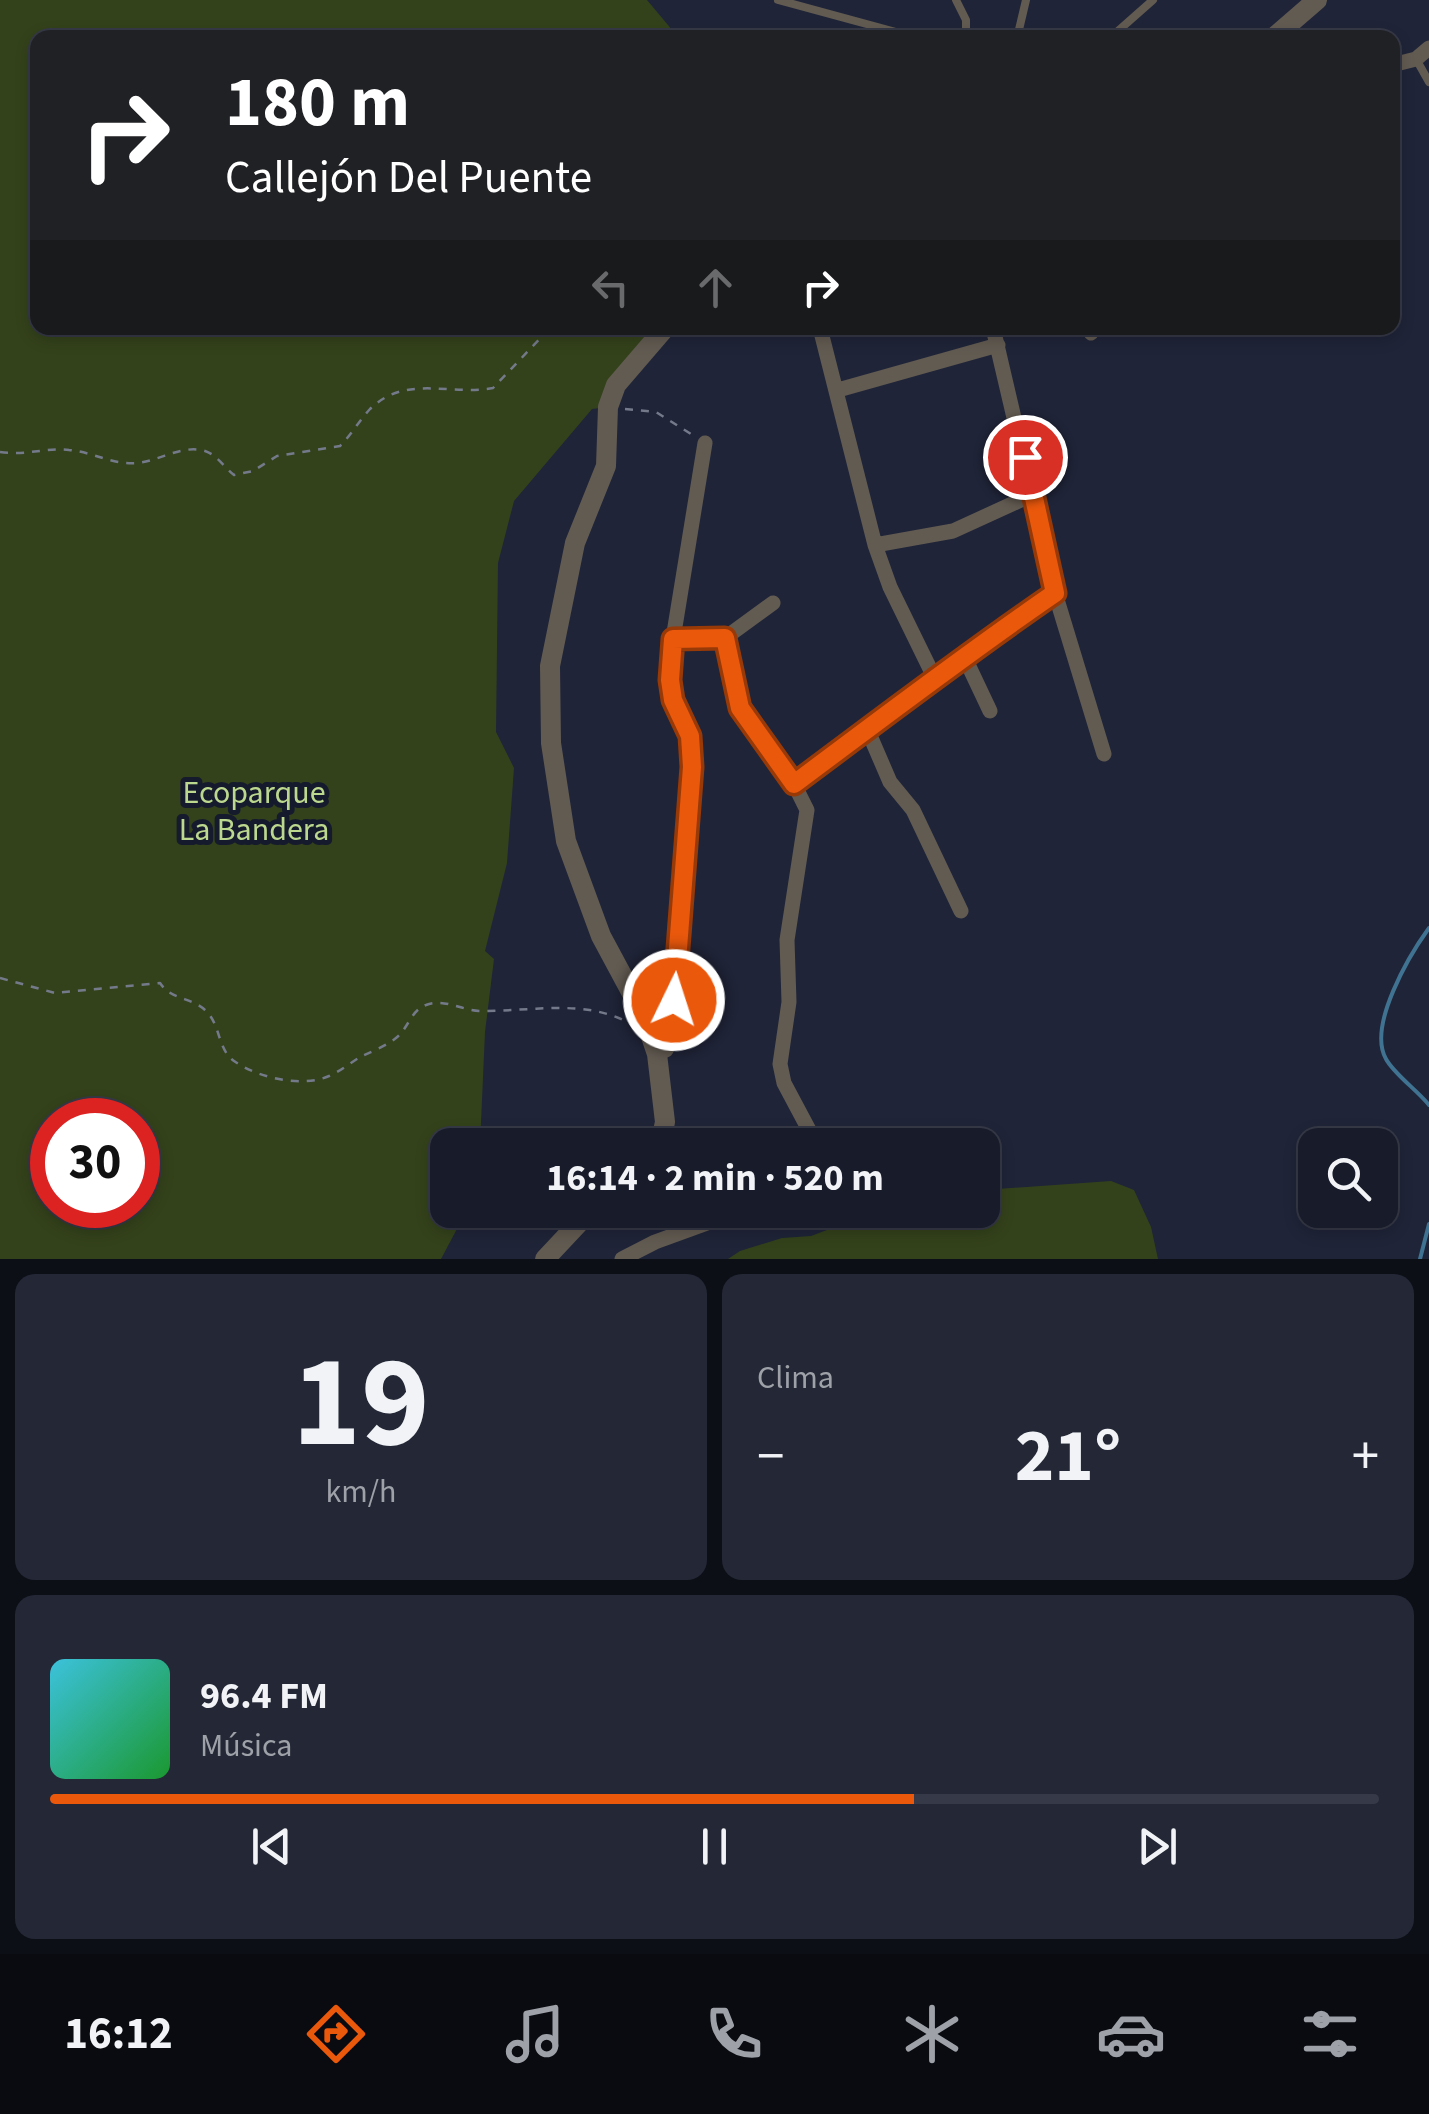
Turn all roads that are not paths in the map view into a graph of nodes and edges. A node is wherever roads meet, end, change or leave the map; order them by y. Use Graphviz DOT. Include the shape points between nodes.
graph roads {
  1 [pos="778,0"];
  2 [pos="956,0"];
  3 [pos="1026,0"];
  4 [pos="1153,0"];
  5 [pos="1317,0"];
  6 [pos="889,30"];
  7 [pos="966,30"];
  8 [pos="1019,30"];
  9 [pos="1119,30"];
  10 [pos="1281,30"];
  11 [pos="1429,48"];
  12 [pos="1416,59"];
  13 [pos="1400,64"];
  14 [pos="1429,82"];
  15 [pos="659,335"];
  16 [pos="822,335"];
  17 [pos="995,335"];
  18 [pos="998,346"];
  19 [pos="838,390"];
  20 [pos="705,443"];
  21 [pos="1034,494"];
  22 [pos="875,545"];
  23 [pos="1055,593"];
  24 [pos="773,602"];
  25 [pos="725,638"];
  26 [pos="673,639"];
  27 [pos="964,656"];
  28 [pos="935,679"];
  29 [pos="990,712"];
  30 [pos="868,731"];
  31 [pos="1104,754"];
  32 [pos="794,784"];
  33 [pos="961,911"];
  34 [pos="658,1054"];
  35 [pos="664,1128"];
  36 [pos="809,1128"];
  37 [pos="574,1228"];
  38 [pos="693,1228"];
  39 [pos="545,1259"];
  40 [pos="622,1259"];
  1 -- 6 [label="lane"];
  2 -- 7 [label="lane"];
  3 -- 8 [label="lane"];
  4 -- 9 [label="lane"];
  5 -- 10 [label="street"];
  11 -- 12 [label="street"];
  12 -- 13 [label="street"];
  12 -- 14 [label="lane"];
  15 -- 34 [label="street" via="616,385 608,407 606,466 574,543 550,666 551,743 566,842 601,936"];
  16 -- 19 [label="street"];
  17 -- 18 [label="street"];
  18 -- 19 [label="street"];
  18 -- 21 [label="street"];
  19 -- 22 [label="street"];
  20 -- 26 [label="street"];
  21 -- 22 [label="street" via="953,531"];
  21 -- 23 [label="street"];
  22 -- 28 [label="street"];
  23 -- 27 [label="street"];
  23 -- 31 [label="street"];
  24 -- 25 [label="street"];
  25 -- 26 [label="street"];
  25 -- 32 [label="street" via="740,708"];
  26 -- 34 [label="street" via="672,690 690,736 692,767 672,1039"];
  27 -- 28 [label="street"];
  27 -- 29 [label="street"];
  28 -- 30 [label="street"];
  30 -- 32 [label="street"];
  30 -- 33 [label="street"];
  32 -- 36 [label="street" via="807,810 787,940 789,1002 780,1064"];
  34 -- 35 [label="street"];
  37 -- 39 [label="street"];
  38 -- 40 [label="street"];
}
